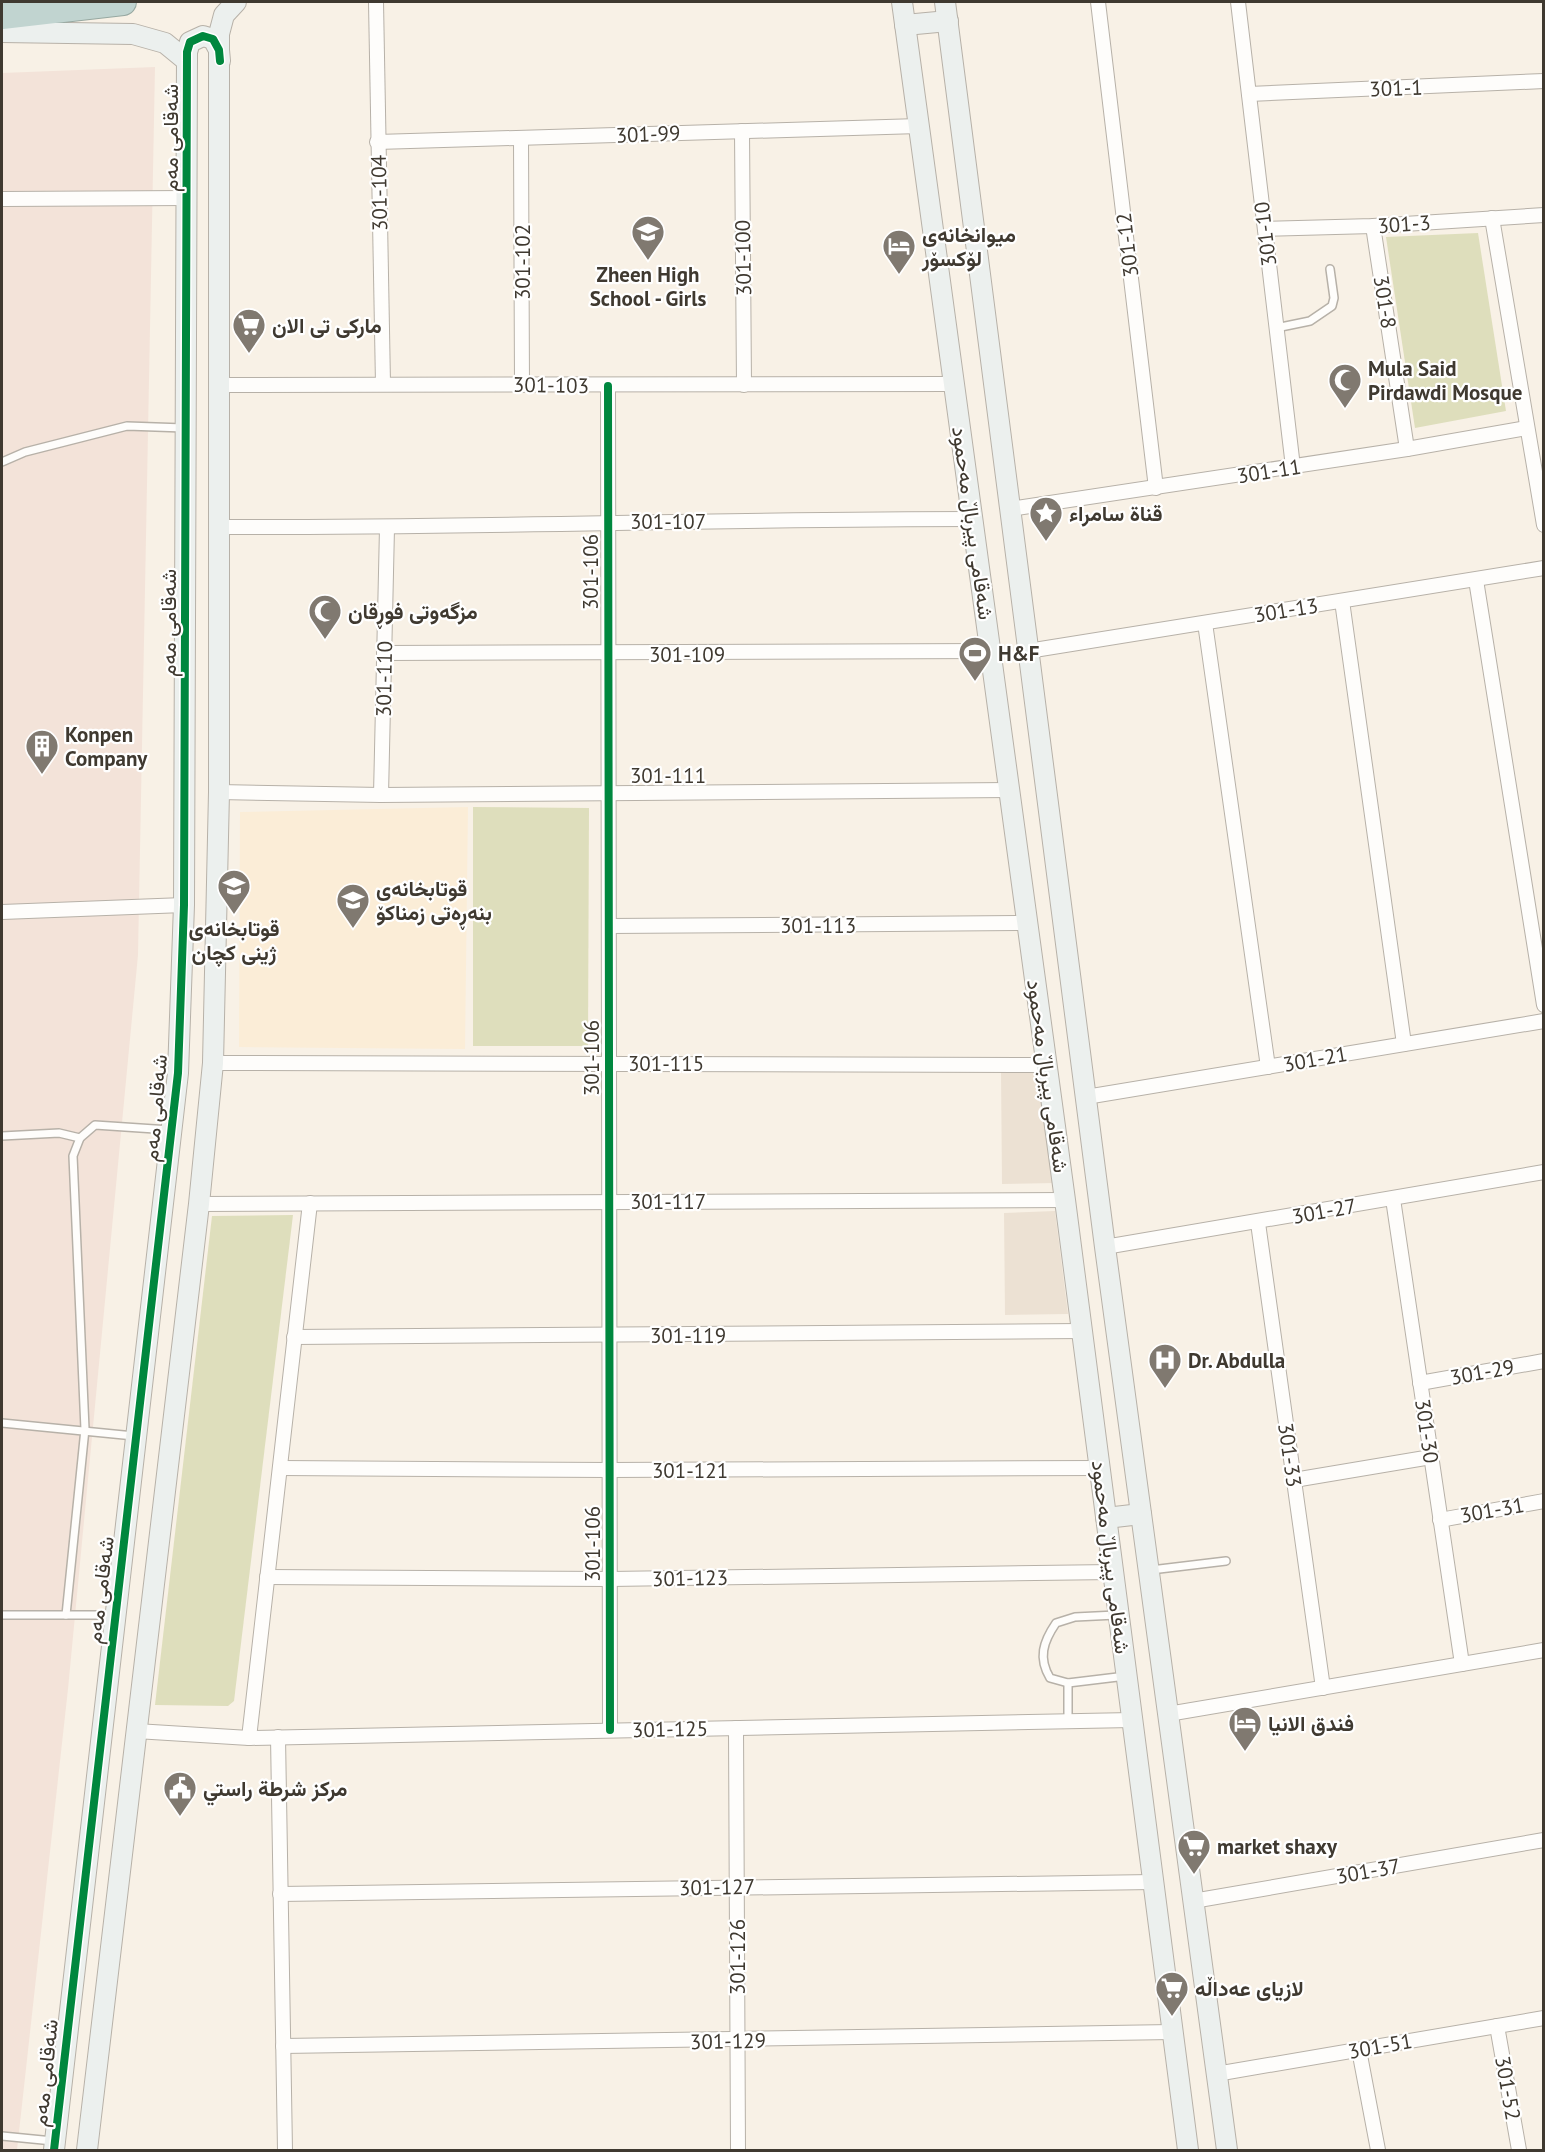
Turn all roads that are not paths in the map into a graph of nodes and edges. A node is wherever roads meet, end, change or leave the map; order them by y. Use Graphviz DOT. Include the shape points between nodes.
graph roads {
  1 [pos="123,2"];
  2 [pos="236,2"];
  3 [pos="376,2"];
  4 [pos="902,2"];
  5 [pos="1098,2"];
  6 [pos="1238,2"];
  7 [pos="946,11"];
  8 [pos="2,16"];
  9 [pos="905,25"];
  10 [pos="2,32"];
  11 [pos="187,61"];
  12 [pos="220,61"];
  13 [pos="1544,81"];
  14 [pos="1249,94"];
  15 [pos="919,126"];
  16 [pos="742,131"];
  17 [pos="521,138"];
  18 [pos="377,142"];
  19 [pos="188,198"];
  20 [pos="2,199"];
  21 [pos="1544,215"];
  22 [pos="1492,218"];
  23 [pos="1373,226"];
  24 [pos="1265,229"];
  25 [pos="1330,269"];
  26 [pos="1276,328"];
  27 [pos="383,384"];
  28 [pos="954,384"];
  29 [pos="220,385"];
  30 [pos="522,385"];
  31 [pos="744,385"];
  32 [pos="608,386"];
  33 [pos="1527,428"];
  34 [pos="186,429"];
  35 [pos="1407,449"];
  36 [pos="2,462"];
  37 [pos="1293,467"];
  38 [pos="1156,488"];
  39 [pos="1010,509"];
  40 [pos="973,519"];
  41 [pos="608,522"];
  42 [pos="1544,525"];
  43 [pos="220,527"];
  44 [pos="387,528"];
  45 [pos="1544,568"];
  46 [pos="1476,580"];
  47 [pos="1342,601"];
  48 [pos="1205,623"];
  49 [pos="991,651"];
  50 [pos="1028,651"];
  51 [pos="384,653"];
  52 [pos="608,654"];
  53 [pos="1010,790"];
  54 [pos="219,792"];
  55 [pos="609,793"];
  56 [pos="381,795"];
  57 [pos="184,905"];
  58 [pos="2,912"];
  59 [pos="1028,923"];
  60 [pos="609,926"];
  61 [pos="1544,1005"];
  62 [pos="1544,1020"];
  63 [pos="1404,1044"];
  64 [pos="213,1063"];
  65 [pos="609,1063"];
  66 [pos="1047,1065"];
  67 [pos="1268,1067"];
  68 [pos="1086,1097"];
  69 [pos="172,1130"];
  70 [pos="2,1136"];
  71 [pos="80,1138"];
  72 [pos="1544,1172"];
  73 [pos="1393,1199"];
  74 [pos="1065,1200"];
  75 [pos="609,1202"];
  76 [pos="310,1203"];
  77 [pos="199,1204"];
  78 [pos="1258,1223"];
  79 [pos="1105,1247"];
  80 [pos="1082,1331"];
  81 [pos="610,1335"];
  82 [pos="294,1337"];
  83 [pos="148,1346"];
  84 [pos="182,1349"];
  85 [pos="1544,1361"];
  86 [pos="1420,1383"];
  87 [pos="2,1423"];
  88 [pos="85,1429"];
  89 [pos="137,1437"];
  90 [pos="1431,1457"];
  91 [pos="280,1468"];
  92 [pos="1100,1468"];
  93 [pos="610,1470"];
  94 [pos="1294,1480"];
  95 [pos="1544,1501"];
  96 [pos="1141,1514"];
  97 [pos="1106,1518"];
  98 [pos="1440,1520"];
  99 [pos="1226,1561"];
  100 [pos="1148,1570"];
  101 [pos="1113,1572"];
  102 [pos="267,1577"];
  103 [pos="610,1579"];
  104 [pos="66,1615"];
  105 [pos="114,1615"];
  106 [pos="1119,1615"];
  107 [pos="2,1616"];
  108 [pos="1544,1650"];
  109 [pos="1462,1664"];
  110 [pos="1127,1676"];
  111 [pos="1068,1683"];
  112 [pos="1323,1688"];
  113 [pos="1168,1714"];
  114 [pos="1132,1720"];
  115 [pos="1068,1722"];
  116 [pos="736,1728"];
  117 [pos="610,1730"];
  118 [pos="136,1731"];
  119 [pos="278,1737"];
  120 [pos="249,1738"];
  121 [pos="1544,1840"];
  122 [pos="1153,1882"];
  123 [pos="737,1887"];
  124 [pos="280,1894"];
  125 [pos="1193,1901"];
  126 [pos="1544,2018"];
  127 [pos="1497,2026"];
  128 [pos="1172,2032"];
  129 [pos="737,2041"];
  130 [pos="283,2046"];
  131 [pos="1359,2050"];
  132 [pos="1216,2074"];
  133 [pos="2,2136"];
  134 [pos="55,2146"];
  135 [pos="87,2151"];
  136 [pos="285,2151"];
  137 [pos="738,2151"];
  138 [pos="1188,2151"];
  139 [pos="1227,2151"];
  140 [pos="1378,2151"];
  141 [pos="1519,2151"];
  1 -- 8 [label="highway"];
  2 -- 12 [label="street" via="220,23"];
  3 -- 18 [label="street, 301-104"];
  4 -- 9 [label="street, شەقامی پیرباڵ مەحمود"];
  5 -- 38 [label="street, 301-12"];
  6 -- 14 [label="street, 301-10"];
  7 -- 9 [label="street"];
  7 -- 39 [label="street, شەقامی پیرباڵ مەحمود"];
  9 -- 15 [label="street, شەقامی پیرباڵ مەحمود"];
  10 -- 11 [label="street, شەقامی مەم" via="133,34 165,43"];
  11 -- 12 [label="street" via="190,42 202,36 216,42"];
  11 -- 19 [label="street, شەقامی مەم"];
  12 -- 29 [label="street"];
  13 -- 14 [label="street, 301-1"];
  14 -- 24 [label="street, 301-10"];
  15 -- 16 [label="street, 301-99"];
  15 -- 28 [label="street, شەقامی پیرباڵ مەحمود"];
  16 -- 17 [label="street, 301-99"];
  16 -- 31 [label="street, 301-100"];
  17 -- 18 [label="street, 301-99"];
  17 -- 30 [label="street, 301-102"];
  18 -- 27 [label="street, 301-104"];
  19 -- 20 [label="street"];
  19 -- 34 [label="street, شەقامی مەم"];
  21 -- 22 [label="street, 301-3"];
  22 -- 23 [label="street, 301-3"];
  22 -- 33 [label="street"];
  23 -- 24 [label="street, 301-3"];
  23 -- 35 [label="street, 301-8"];
  24 -- 26 [label="street, 301-10"];
  25 -- 26 [label="lane" via="1332,306 1310,321"];
  26 -- 37 [label="street, 301-10"];
  27 -- 29 [label="street, 301-103"];
  27 -- 30 [label="street, 301-103"];
  28 -- 31 [label="street, 301-103"];
  28 -- 40 [label="street, شەقامی پیرباڵ مەحمود"];
  29 -- 43 [label="street"];
  30 -- 32 [label="street, 301-103"];
  31 -- 32 [label="street, 301-103"];
  32 -- 41 [label="street, 301-106"];
  33 -- 35 [label="street, 301-11"];
  33 -- 42 [label="street"];
  34 -- 36 [label="lane" via="127,426 25,452"];
  34 -- 57 [label="street, شەقامی مەم"];
  35 -- 37 [label="street, 301-11"];
  37 -- 38 [label="street, 301-11"];
  38 -- 39 [label="street, 301-11"];
  39 -- 50 [label="street, شەقامی پیرباڵ مەحمود"];
  40 -- 41 [label="street, 301-107"];
  40 -- 49 [label="street, شەقامی پیرباڵ مەحمود"];
  41 -- 44 [label="street, 301-107"];
  41 -- 52 [label="street, 301-106"];
  43 -- 44 [label="street, 301-107"];
  43 -- 54 [label="street"];
  44 -- 51 [label="street, 301-110"];
  45 -- 46 [label="street, 301-13"];
  46 -- 47 [label="street, 301-13"];
  46 -- 61 [label="street"];
  47 -- 48 [label="street, 301-13"];
  47 -- 63 [label="street"];
  48 -- 50 [label="street, 301-13"];
  48 -- 67 [label="street"];
  49 -- 52 [label="street, 301-109"];
  49 -- 53 [label="street, شەقامی پیرباڵ مەحمود"];
  50 -- 68 [label="street, شەقامی پیرباڵ مەحمود"];
  51 -- 52 [label="street, 301-109"];
  51 -- 56 [label="street, 301-110"];
  52 -- 55 [label="street, 301-106"];
  53 -- 55 [label="street, 301-111"];
  53 -- 59 [label="street, شەقامی پیرباڵ مەحمود"];
  54 -- 56 [label="street, 301-111"];
  54 -- 64 [label="street"];
  55 -- 56 [label="street, 301-111"];
  55 -- 60 [label="street, 301-106"];
  57 -- 58 [label="street"];
  57 -- 69 [label="street, شەقامی مەم"];
  59 -- 60 [label="street, 301-113"];
  59 -- 66 [label="street, شەقامی پیرباڵ مەحمود"];
  60 -- 65 [label="street, 301-106"];
  62 -- 63 [label="street, 301-21"];
  63 -- 67 [label="street, 301-21"];
  64 -- 65 [label="street, 301-115"];
  64 -- 77 [label="street"];
  65 -- 66 [label="street, 301-115"];
  65 -- 75 [label="street, 301-106"];
  66 -- 74 [label="street, شەقامی پیرباڵ مەحمود"];
  67 -- 68 [label="street, 301-21"];
  68 -- 79 [label="street, شەقامی پیرباڵ مەحمود"];
  69 -- 71 [label="lane" via="95,1125"];
  69 -- 83 [label="street, شەقامی مەم"];
  70 -- 71 [label="lane" via="60,1133"];
  71 -- 88 [label="lane" via="73,1156"];
  72 -- 73 [label="street, 301-27"];
  73 -- 78 [label="street, 301-27"];
  73 -- 86 [label="street, 301-30"];
  74 -- 75 [label="street, 301-117"];
  74 -- 80 [label="street, شەقامی پیرباڵ مەحمود"];
  75 -- 76 [label="street, 301-117"];
  75 -- 81 [label="street, 301-106"];
  76 -- 77 [label="street, 301-117"];
  76 -- 82 [label="street"];
  77 -- 84 [label="street"];
  78 -- 79 [label="street, 301-27"];
  78 -- 94 [label="street, 301-33"];
  79 -- 96 [label="street, شەقامی پیرباڵ مەحمود"];
  80 -- 81 [label="street, 301-119"];
  80 -- 92 [label="street, شەقامی پیرباڵ مەحمود"];
  81 -- 82 [label="street, 301-119"];
  81 -- 93 [label="street, 301-106"];
  82 -- 91 [label="street"];
  83 -- 84 [label="street"];
  83 -- 89 [label="street, شەقامی مەم"];
  84 -- 118 [label="street"];
  85 -- 86 [label="street, 301-29"];
  86 -- 90 [label="street, 301-30"];
  87 -- 88 [label="lane"];
  88 -- 89 [label="lane"];
  88 -- 104 [label="lane"];
  89 -- 105 [label="street, شەقامی مەم"];
  90 -- 94 [label="street"];
  90 -- 98 [label="street, 301-30"];
  91 -- 93 [label="street, 301-121"];
  91 -- 102 [label="street"];
  92 -- 93 [label="street, 301-121"];
  92 -- 97 [label="street, شەقامی پیرباڵ مەحمود"];
  93 -- 103 [label="street, 301-106"];
  94 -- 112 [label="street, 301-33"];
  95 -- 98 [label="street, 301-31"];
  96 -- 97 [label="street"];
  96 -- 100 [label="street, شەقامی پیرباڵ مەحمود"];
  97 -- 101 [label="street, شەقامی پیرباڵ مەحمود"];
  98 -- 109 [label="street, 301-30"];
  99 -- 100 [label="lane"];
  100 -- 113 [label="street, شەقامی پیرباڵ مەحمود"];
  101 -- 103 [label="street, 301-123"];
  101 -- 106 [label="street, شەقامی پیرباڵ مەحمود"];
  102 -- 103 [label="street, 301-123"];
  102 -- 120 [label="street"];
  103 -- 117 [label="street, 301-106"];
  104 -- 105 [label="lane"];
  104 -- 107 [label="lane"];
  105 -- 134 [label="street, شەقامی مەم"];
  106 -- 110 [label="street, شەقامی پیرباڵ مەحمود"];
  106 -- 111 [label="lane" via="1075,1617 1056,1623 1046,1637 1042,1665 1050,1678"];
  108 -- 109 [label="street"];
  109 -- 112 [label="street"];
  110 -- 111 [label="lane"];
  110 -- 114 [label="street, شەقامی پیرباڵ مەحمود"];
  111 -- 115 [label="lane"];
  112 -- 113 [label="street"];
  113 -- 125 [label="street, شەقامی پیرباڵ مەحمود"];
  114 -- 115 [label="street, 301-125"];
  114 -- 122 [label="street, شەقامی پیرباڵ مەحمود"];
  115 -- 116 [label="street, 301-125"];
  116 -- 117 [label="street, 301-125"];
  116 -- 123 [label="street, 301-126"];
  117 -- 119 [label="street, 301-125"];
  118 -- 120 [label="street, 301-125"];
  118 -- 135 [label="street"];
  119 -- 120 [label="street, 301-125"];
  119 -- 124 [label="street"];
  121 -- 125 [label="street, 301-37"];
  122 -- 123 [label="street, 301-127"];
  122 -- 128 [label="street, شەقامی پیرباڵ مەحمود"];
  123 -- 124 [label="street, 301-127"];
  123 -- 129 [label="street, 301-126"];
  124 -- 130 [label="street"];
  125 -- 132 [label="street, شەقامی پیرباڵ مەحمود"];
  126 -- 127 [label="street, 301-51"];
  127 -- 131 [label="street, 301-51"];
  127 -- 141 [label="street, 301-52"];
  128 -- 129 [label="street, 301-129"];
  128 -- 138 [label="street, شەقامی پیرباڵ مەحمود"];
  129 -- 130 [label="street, 301-129"];
  129 -- 137 [label="street, 301-126"];
  130 -- 136 [label="street"];
  131 -- 132 [label="street, 301-51"];
  131 -- 140 [label="street"];
  132 -- 139 [label="street, شەقامی پیرباڵ مەحمود"];
  133 -- 134 [label="lane"];
}
